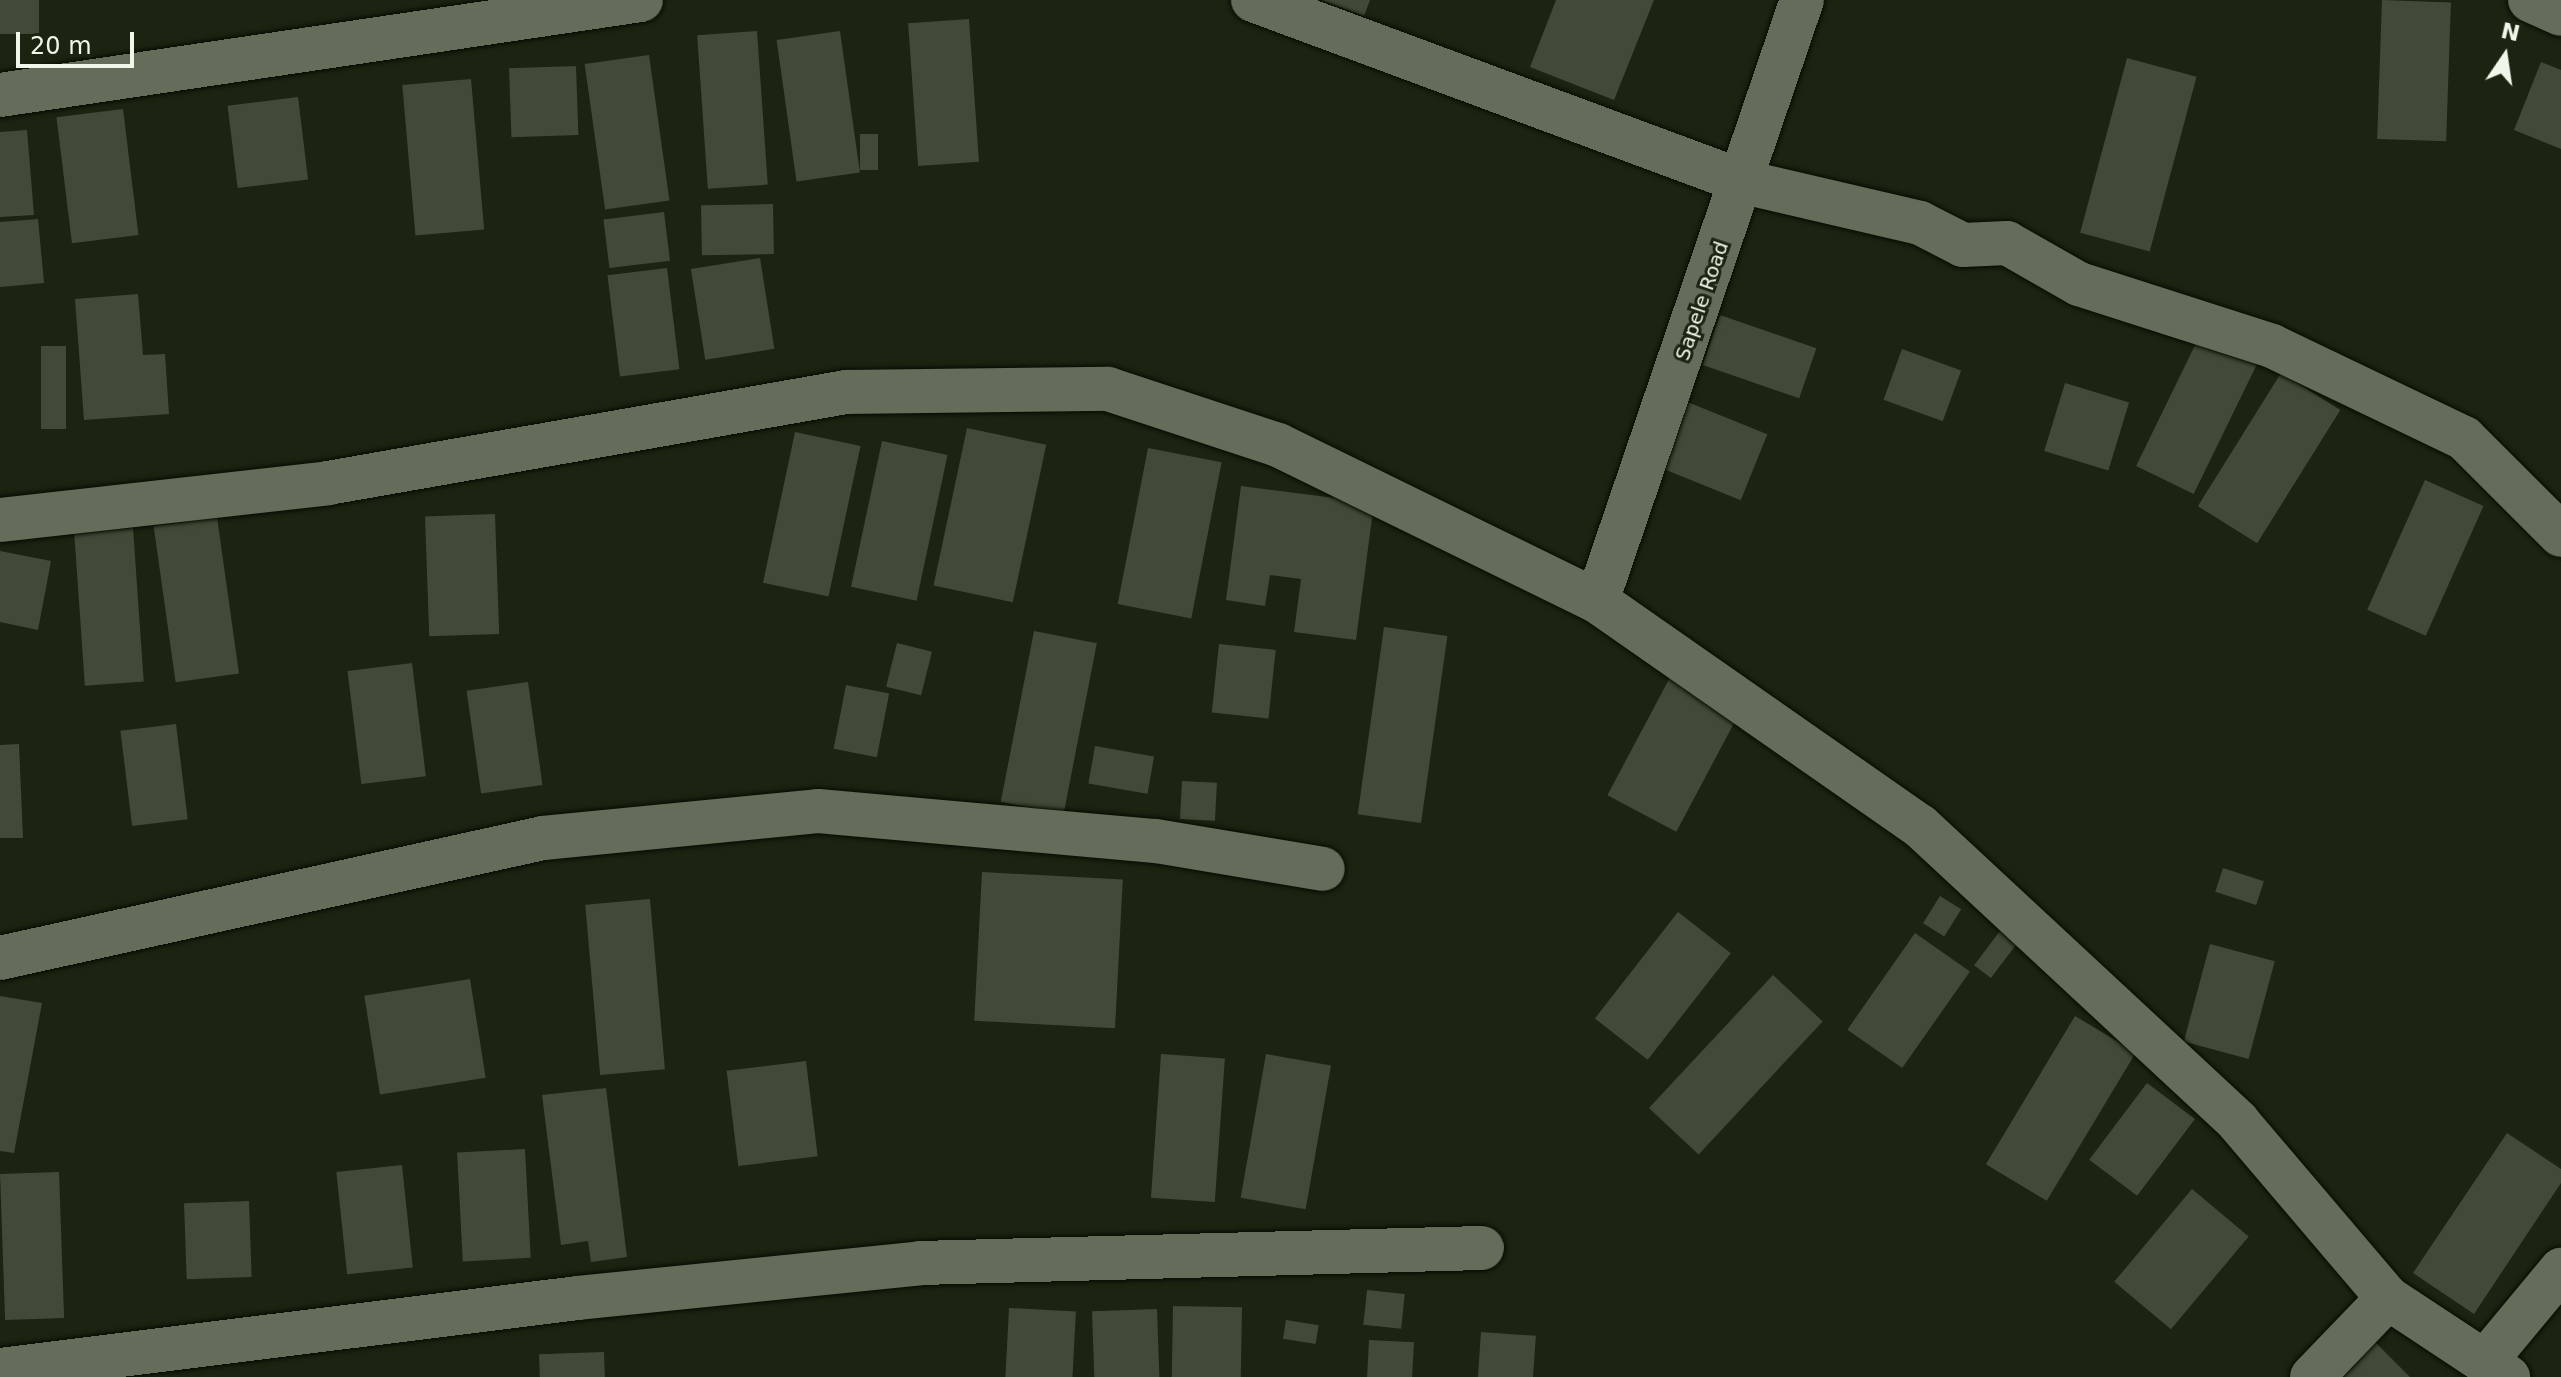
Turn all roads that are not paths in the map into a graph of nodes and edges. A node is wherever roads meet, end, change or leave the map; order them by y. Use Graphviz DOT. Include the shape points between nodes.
graph roads {
  1 [pos="641,0"];
  2 [pos="1253,0"];
  3 [pos="1802,0"];
  4 [pos="2530,0"];
  5 [pos="2561,14"];
  6 [pos="0,95"];
  7 [pos="1744,182"];
  8 [pos="0,520"];
  9 [pos="2561,535"];
  10 [pos="1597,601"];
  11 [pos="1323,869"];
  12 [pos="0,958"];
  13 [pos="1482,1248"];
  14 [pos="2561,1270"];
  15 [pos="2388,1298"];
  16 [pos="2497,1368"];
  17 [pos="0,1370"];
  18 [pos="2312,1377"];
  1 -- 6 [label="street"];
  2 -- 7 [label="street"];
  3 -- 7 [label="street, Sapele Road"];
  4 -- 5 [label="street"];
  7 -- 9 [label="street" via="1920,223 1963,245 2007,243 2079,284 2272,346 2464,438"];
  7 -- 10 [label="street, Sapele Road"];
  8 -- 10 [label="street" via="328,483 846,392 1108,389 1278,445"];
  10 -- 15 [label="street" via="1920,826 2238,1122"];
  11 -- 12 [label="street" via="1126,838 818,811 543,838"];
  13 -- 17 [label="street" via="920,1263 578,1298"];
  14 -- 16 [label="street"];
  15 -- 16 [label="street"];
  15 -- 18 [label="street"];
}
